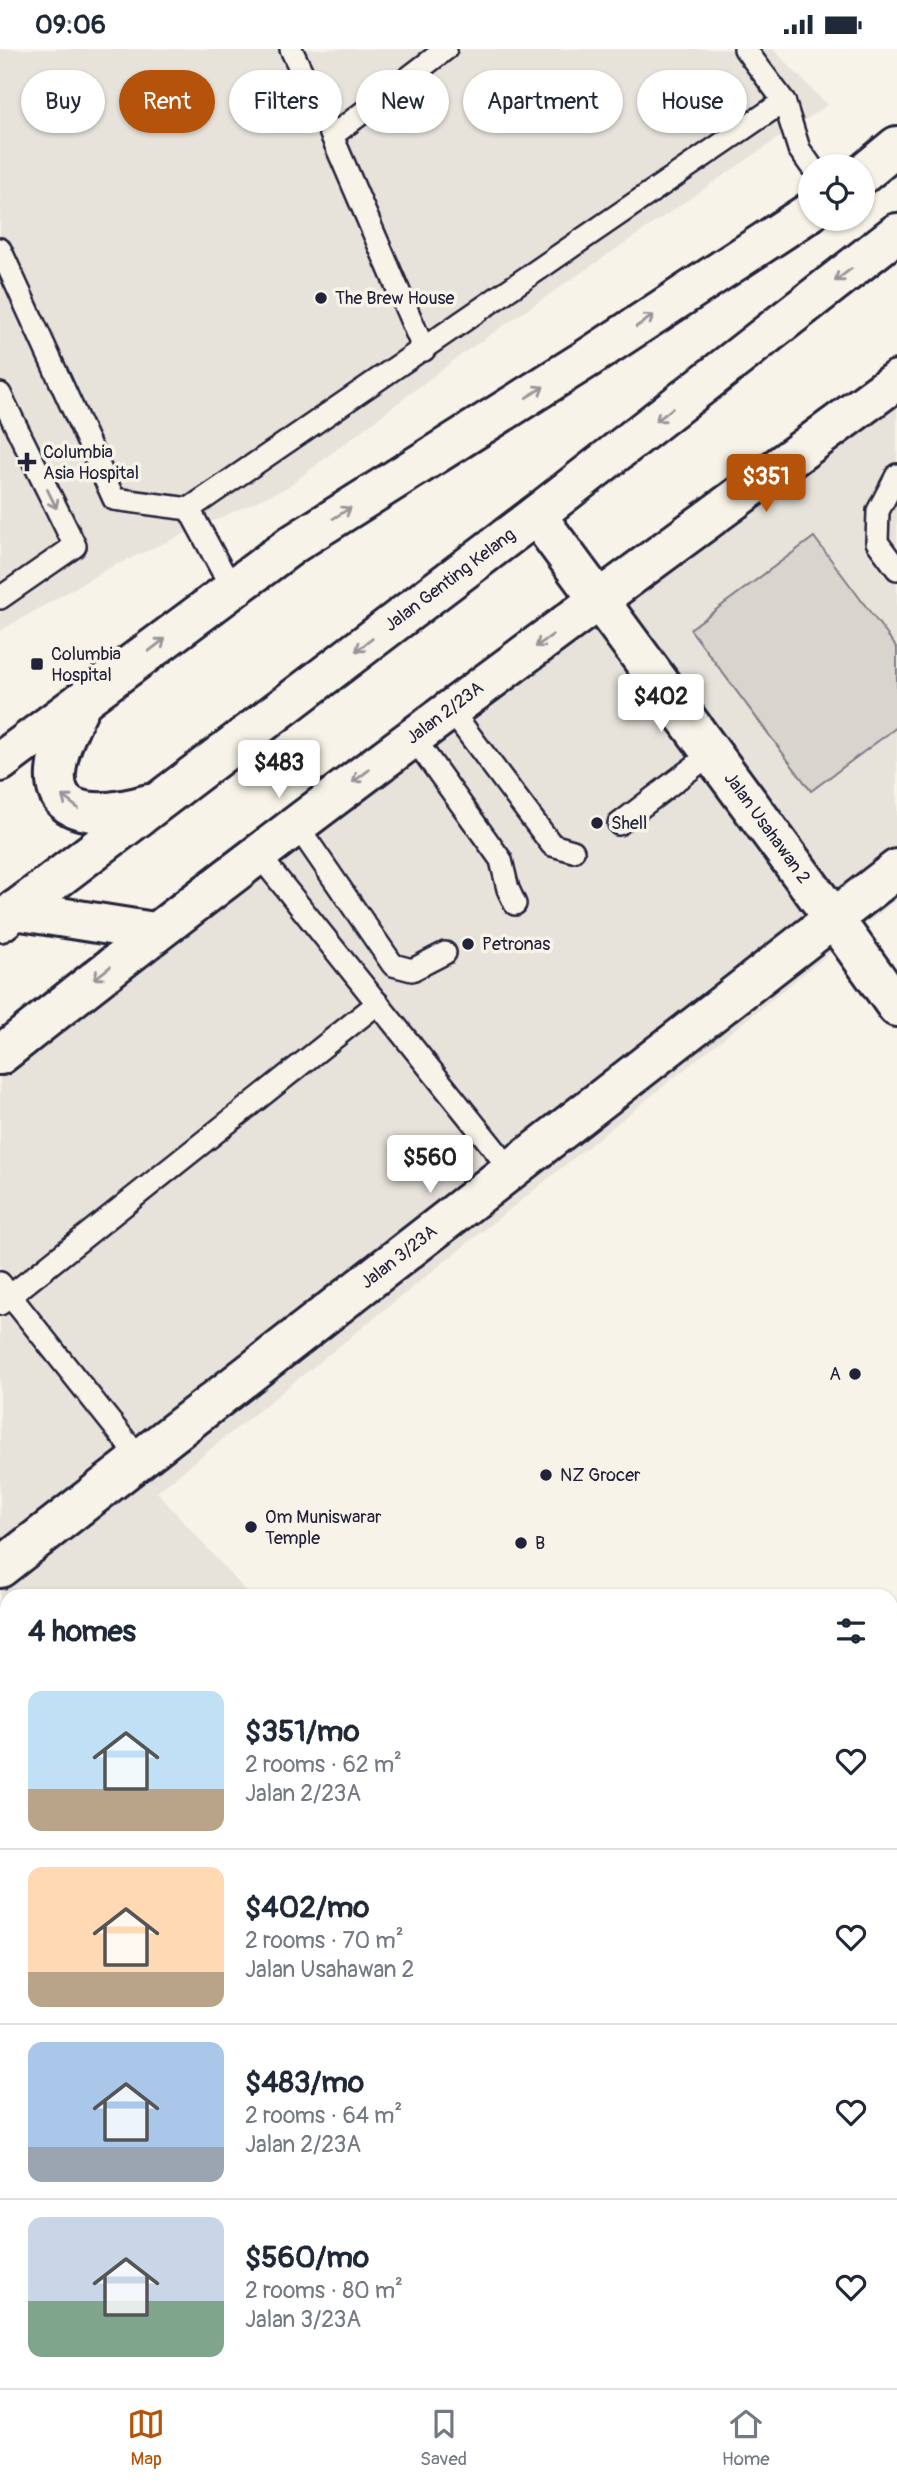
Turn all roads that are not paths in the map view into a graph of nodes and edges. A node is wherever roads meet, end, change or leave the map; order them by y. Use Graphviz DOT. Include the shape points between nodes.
graph roads {
  1 [pos="291,49"];
  2 [pos="446,49"];
  3 [pos="745,49"];
  4 [pos="784,101"];
  5 [pos="332,136"];
  6 [pos="897,146"];
  7 [pos="803,154"];
  8 [pos="875,164"];
  9 [pos="798,220"];
  10 [pos="897,233"];
  11 [pos="0,249"];
  12 [pos="424,350"];
  13 [pos="897,380"];
  14 [pos="0,394"];
  15 [pos="897,475"];
  16 [pos="189,509"];
  17 [pos="536,515"];
  18 [pos="897,569"];
  19 [pos="232,589"];
  20 [pos="0,598"];
  21 [pos="599,600"];
  22 [pos="82,700"];
  23 [pos="450,709"];
  24 [pos="413,737"];
  25 [pos="712,753"];
  26 [pos="0,762"];
  27 [pos="158,801"];
  28 [pos="296,824"];
  29 [pos="619,824"];
  30 [pos="573,851"];
  31 [pos="258,854"];
  32 [pos="897,869"];
  33 [pos="515,904"];
  34 [pos="8,916"];
  35 [pos="834,919"];
  36 [pos="154,932"];
  37 [pos="445,954"];
  38 [pos="378,1003"];
  39 [pos="897,1007"];
  40 [pos="0,1055"];
  41 [pos="511,1170"];
  42 [pos="3,1294"];
  43 [pos="140,1459"];
  44 [pos="0,1568"];
  1 -- 5 [label="lane"];
  2 -- 5 [label="lane"];
  3 -- 4 [label="lane"];
  4 -- 7 [label="lane"];
  4 -- 12 [label="lane"];
  5 -- 12 [label="lane"];
  6 -- 8 [label="street"];
  19 -- 9 [label="street, one-way" via="293,544"];
  10 -- 17 [label="street, Jalan Genting Kelang, one-way"];
  11 -- 16 [label="lane" via="114,499"];
  12 -- 16 [label="lane"];
  13 -- 21 [label="street, Jalan 2/23A"];
  14 -- 20 [label="lane, one-way" via="75,546"];
  15 -- 18 [label="lane" via="878,511 877,541"];
  16 -- 19 [label="lane"];
  17 -- 21 [label="street, Jalan Usahawan 2"];
  17 -- 27 [label="street, Jalan Genting Kelang, one-way"];
  22 -- 19 [label="street, one-way"];
  21 -- 23 [label="street, Jalan 2/23A, one-way"];
  21 -- 25 [label="street, Jalan Usahawan 2"];
  22 -- 26 [label="street"];
  27 -- 22 [label="street, one-way" via="110,813 78,809 63,799 56,783 57,764"];
  23 -- 24 [label="street, Jalan 2/23A"];
  23 -- 30 [label="lane" via="552,845"];
  24 -- 28 [label="street, Jalan 2/23A, one-way"];
  24 -- 33 [label="lane" via="501,860"];
  25 -- 29 [label="lane"];
  25 -- 35 [label="street, Jalan Usahawan 2"];
  27 -- 34 [label="street, Jalan Genting Kelang"];
  28 -- 31 [label="street, Jalan 2/23A"];
  28 -- 37 [label="lane" via="394,965 412,970"];
  31 -- 36 [label="street, Jalan 2/23A"];
  31 -- 38 [label="lane"];
  32 -- 35 [label="street, Jalan 3/23A"];
  34 -- 36 [label="street"];
  35 -- 39 [label="street, Jalan Usahawan 2"];
  35 -- 41 [label="street, Jalan 3/23A"];
  36 -- 40 [label="street, Jalan 2/23A, one-way"];
  38 -- 41 [label="lane"];
  38 -- 42 [label="lane"];
  41 -- 43 [label="street, Jalan 3/23A"];
  42 -- 43 [label="lane"];
  43 -- 44 [label="street, Jalan 3/23A"];
}
